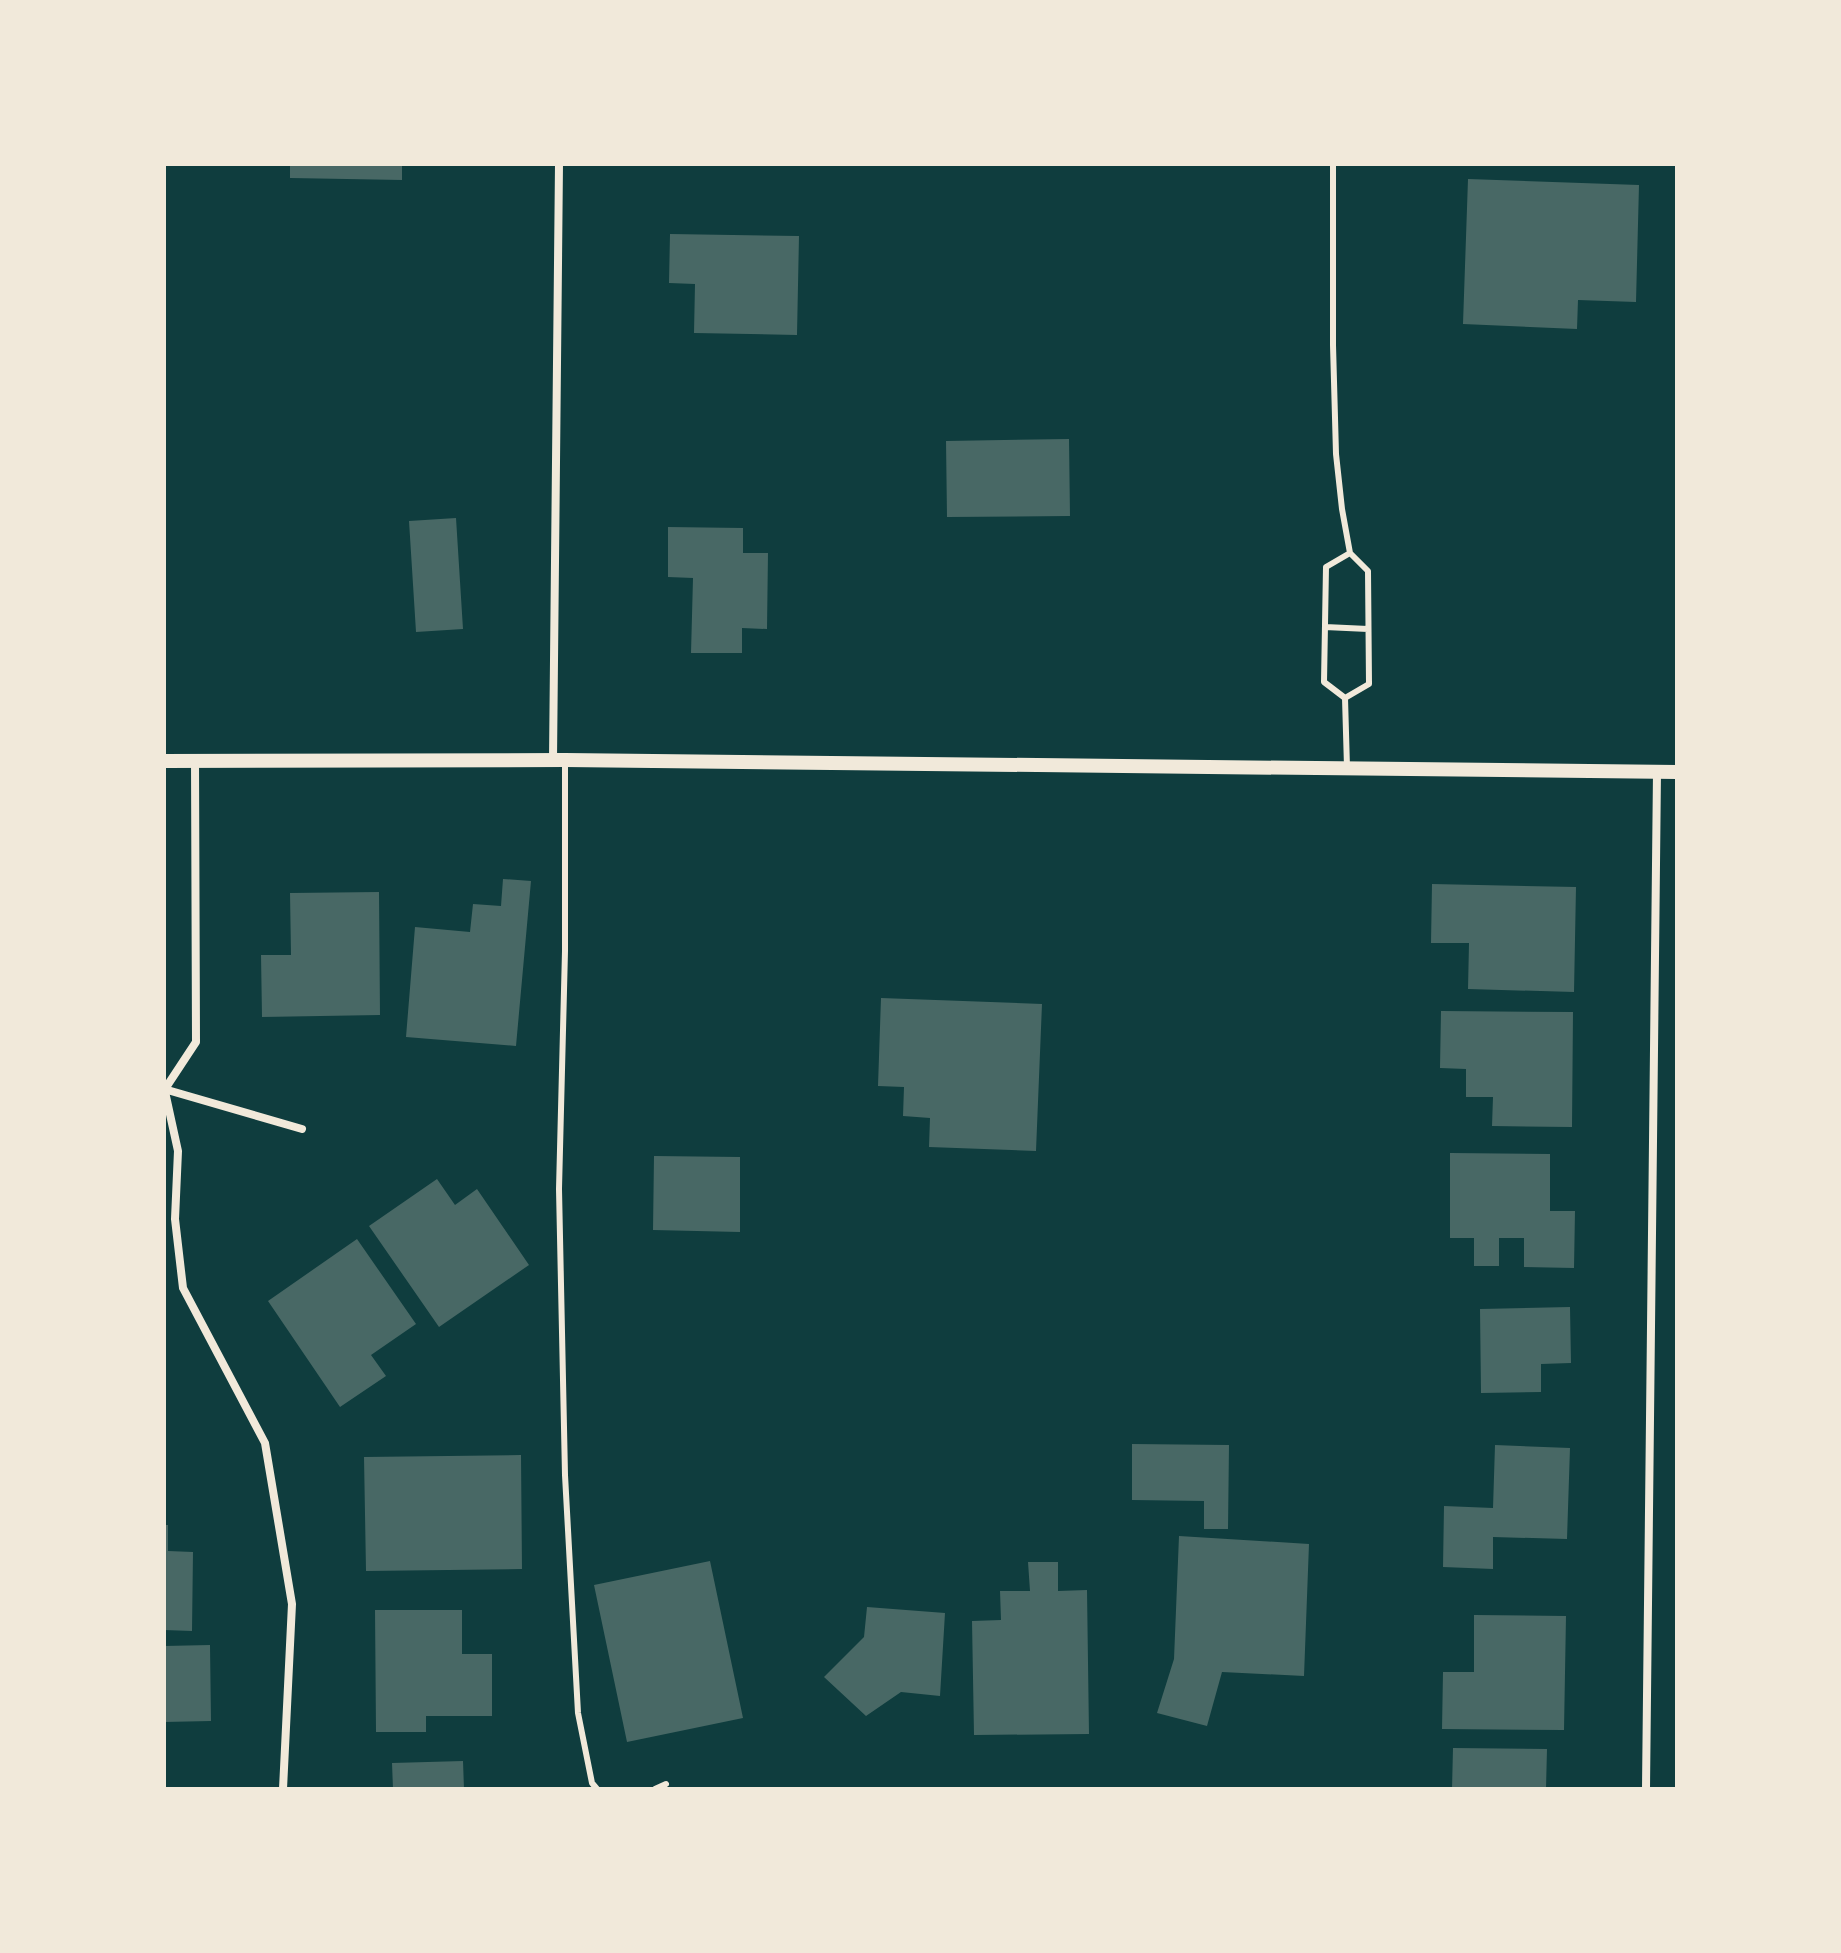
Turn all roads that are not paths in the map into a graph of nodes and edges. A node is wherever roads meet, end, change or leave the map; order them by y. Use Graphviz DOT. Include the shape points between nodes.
graph roads {
  1 [pos="559,164"];
  2 [pos="1333,164"];
  3 [pos="1350,553"];
  4 [pos="1325,627"];
  5 [pos="1368,629"];
  6 [pos="1345,698"];
  7 [pos="195,760"];
  8 [pos="559,760"];
  9 [pos="164,761"];
  10 [pos="1347,767"];
  11 [pos="1657,772"];
  12 [pos="1677,772"];
  13 [pos="164,1088"];
  14 [pos="302,1129"];
  15 [pos="666,1784"];
  16 [pos="283,1789"];
  17 [pos="597,1789"];
  18 [pos="655,1789"];
  19 [pos="1646,1789"];
  1 -- 8 [label="street"];
  2 -- 3 [label="lane" via="1336,454"];
  3 -- 4 [label="lane" via="1326,567"];
  3 -- 5 [label="lane" via="1368,571"];
  4 -- 5 [label="lane"];
  4 -- 6 [label="lane" via="1324,682"];
  5 -- 6 [label="lane" via="1369,684"];
  6 -- 10 [label="lane"];
  7 -- 8 [label="street"];
  7 -- 9 [label="street"];
  7 -- 13 [label="street" via="196,1042"];
  8 -- 10 [label="street"];
  8 -- 17 [label="lane" via="565,951 559,1189 565,1475 578,1713"];
  10 -- 11 [label="street"];
  11 -- 12 [label="street"];
  11 -- 19 [label="street"];
  13 -- 14 [label="street"];
  13 -- 16 [label="street" via="178,1151 175,1219 183,1288 265,1443 292,1604"];
  15 -- 18 [label="lane"];
}
